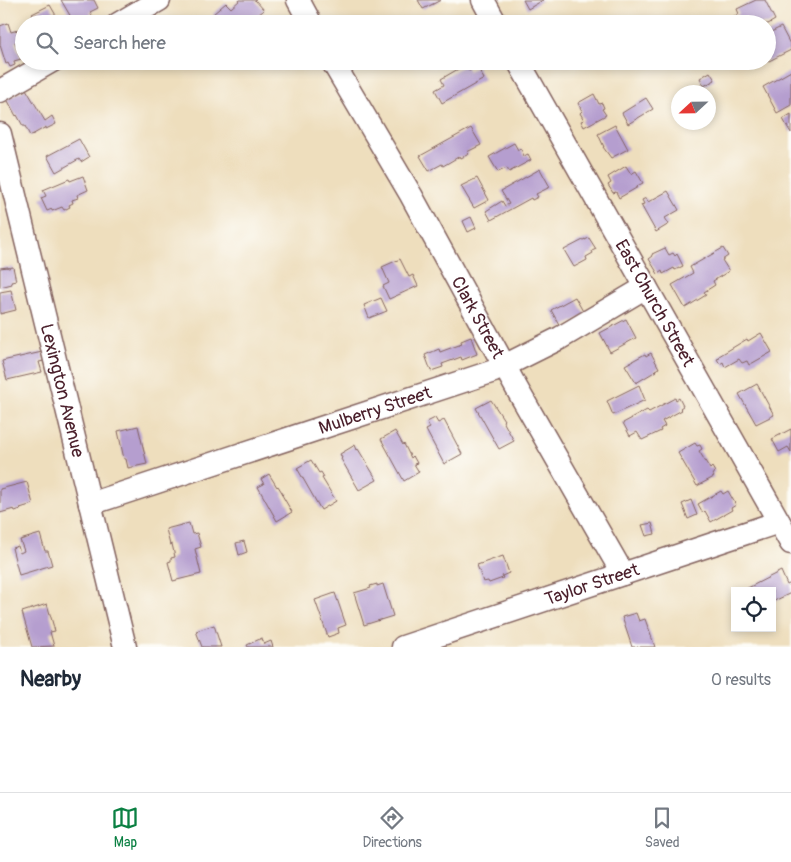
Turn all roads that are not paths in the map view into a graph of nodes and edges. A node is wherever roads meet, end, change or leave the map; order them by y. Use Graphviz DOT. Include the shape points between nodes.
graph roads {
  1 [pos="159,0"];
  2 [pos="298,0"];
  3 [pos="483,0"];
  4 [pos="133,15"];
  5 [pos="306,15"];
  6 [pos="491,15"];
  7 [pos="36,70"];
  8 [pos="337,70"];
  9 [pos="523,70"];
  10 [pos="0,91"];
  11 [pos="0,136"];
  12 [pos="646,287"];
  13 [pos="505,366"];
  14 [pos="90,504"];
  15 [pos="779,522"];
  16 [pos="791,543"];
  17 [pos="623,574"];
  18 [pos="125,647"];
  19 [pos="403,647"];
  1 -- 4 [label="street"];
  2 -- 5 [label="street"];
  3 -- 6 [label="street"];
  7 -- 10 [label="street"];
  8 -- 13 [label="street, Clark Street" via="411,195"];
  9 -- 12 [label="street, East Church Street"];
  11 -- 14 [label="street, Lexington Avenue"];
  12 -- 13 [label="street, Mulberry Street"];
  12 -- 15 [label="street, East Church Street"];
  13 -- 14 [label="street, Mulberry Street"];
  13 -- 17 [label="street, Clark Street"];
  14 -- 18 [label="street, Lexington Avenue"];
  15 -- 16 [label="street, East Church Street"];
  15 -- 17 [label="street, Taylor Street"];
  17 -- 19 [label="street, Taylor Street"];
}
